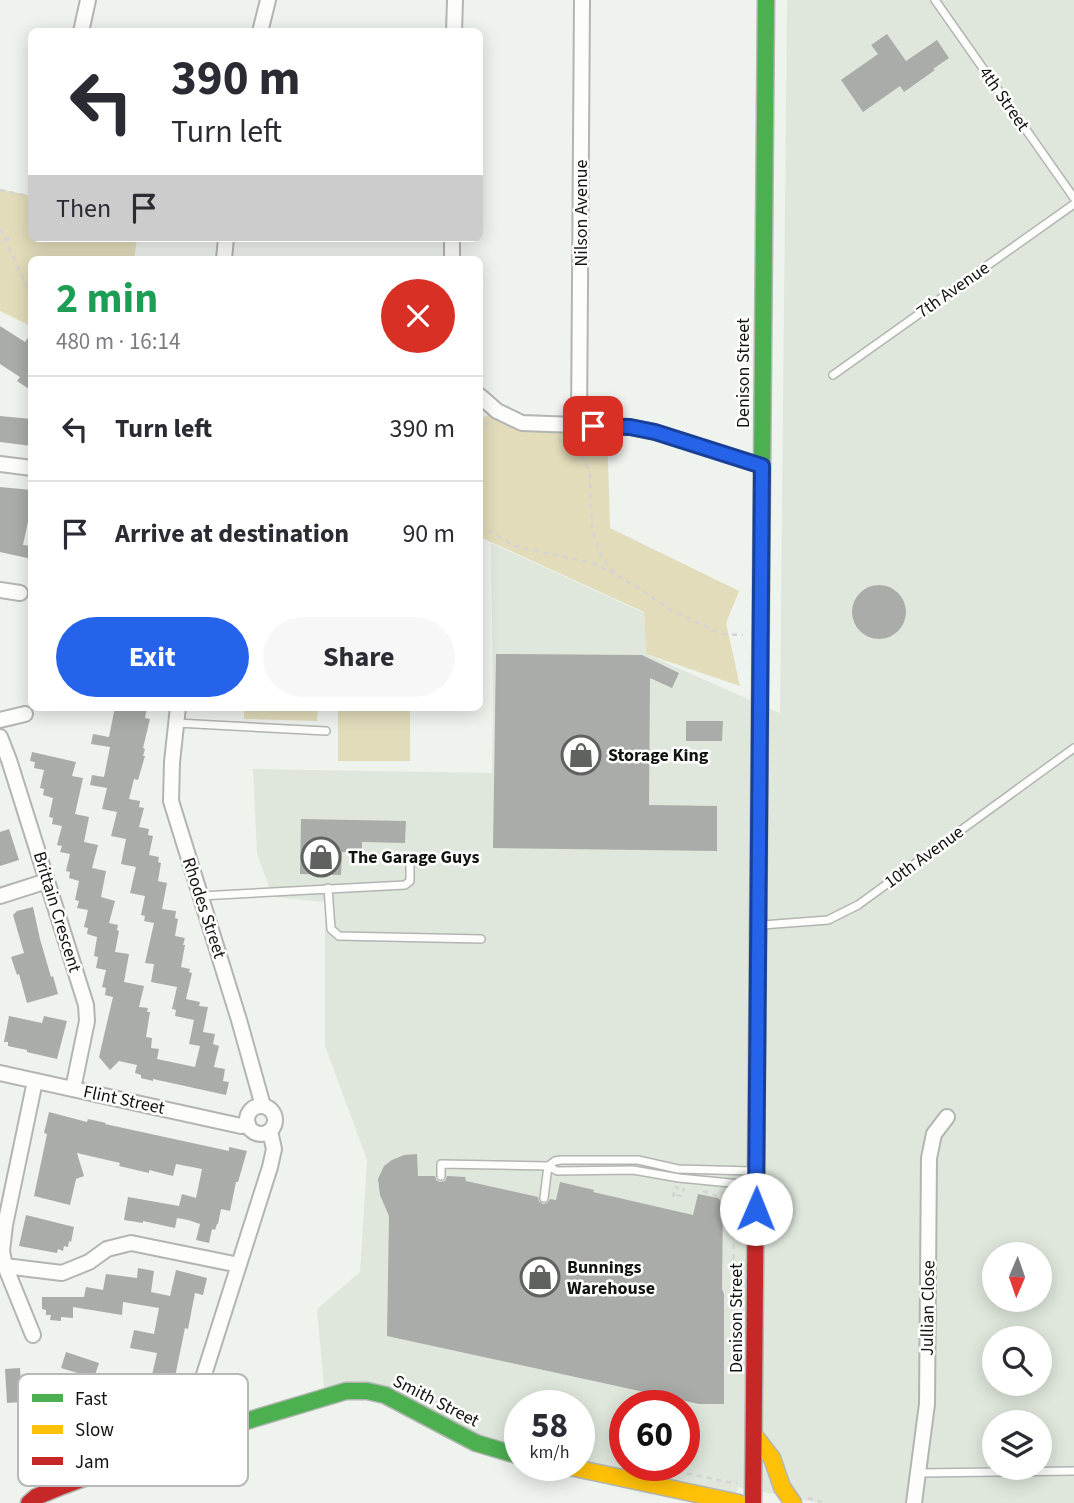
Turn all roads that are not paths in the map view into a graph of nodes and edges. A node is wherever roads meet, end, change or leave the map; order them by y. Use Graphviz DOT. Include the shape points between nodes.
graph roads {
  1 [pos="88,0"];
  2 [pos="268,0"];
  3 [pos="454,0"];
  4 [pos="582,0"];
  5 [pos="766,0"];
  6 [pos="935,0"];
  7 [pos="82,28"];
  8 [pos="261,28"];
  9 [pos="454,28"];
  10 [pos="1074,198"];
  11 [pos="1074,204"];
  12 [pos="833,375"];
  13 [pos="483,399"];
  14 [pos="579,425"];
  15 [pos="0,464"];
  16 [pos="762,466"];
  17 [pos="28,468"];
  18 [pos="0,590"];
  19 [pos="20,593"];
  20 [pos="178,711"];
  21 [pos="25,714"];
  22 [pos="0,720"];
  23 [pos="176,723"];
  24 [pos="326,731"];
  25 [pos="0,737"];
  26 [pos="1074,748"];
  27 [pos="410,857"];
  28 [pos="47,881"];
  29 [pos="328,888"];
  30 [pos="0,896"];
  31 [pos="200,896"];
  32 [pos="758,926"];
  33 [pos="481,939"];
  34 [pos="0,1073"];
  35 [pos="35,1081"];
  36 [pos="73,1089"];
  37 [pos="263,1106"];
  38 [pos="947,1117"];
  39 [pos="248,1124"];
  40 [pos="270,1132"];
  41 [pos="548,1166"];
  42 [pos="441,1176"];
  43 [pos="756,1178"];
  44 [pos="544,1198"];
  45 [pos="239,1265"];
  46 [pos="5,1266"];
  47 [pos="33,1335"];
  48 [pos="204,1374"];
  49 [pos="248,1420"];
  50 [pos="754,1435"];
  51 [pos="504,1451"];
  52 [pos="1074,1471"];
  53 [pos="595,1472"];
  54 [pos="918,1473"];
  55 [pos="60,1486"];
  56 [pos="29,1503"];
  57 [pos="739,1503"];
  58 [pos="754,1503"];
  59 [pos="793,1503"];
  60 [pos="914,1503"];
  1 -- 7 [label="street"];
  2 -- 8 [label="street"];
  3 -- 9 [label="street"];
  4 -- 14 [label="street, Nilson Avenue"];
  5 -- 16 [label="main road, Denison Street"];
  6 -- 10 [label="lane, 4th Street"];
  11 -- 12 [label="lane, 7th Avenue"];
  13 -- 14 [label="street" via="522,423"];
  14 -- 16 [label="street" via="655,432"];
  15 -- 17 [label="street"];
  16 -- 32 [label="main road, Denison Street"];
  18 -- 19 [label="street"];
  20 -- 23 [label="street, Rhodes Street"];
  21 -- 22 [label="street"];
  23 -- 24 [label="lane"];
  23 -- 31 [label="street, Rhodes Street" via="171,801"];
  25 -- 28 [label="street, Brittain Crescent"];
  26 -- 32 [label="lane, 10th Avenue" via="844,913 828,920"];
  27 -- 29 [label="lane" via="408,884"];
  28 -- 30 [label="street"];
  28 -- 36 [label="street, Brittain Crescent" via="87,1013"];
  29 -- 31 [label="lane"];
  29 -- 33 [label="lane" via="331,929 339,936"];
  31 -- 37 [label="street, Rhodes Street"];
  32 -- 43 [label="main road, Denison Street"];
  34 -- 35 [label="street, Flint Street"];
  35 -- 36 [label="street, Flint Street"];
  35 -- 46 [label="street" via="5,1225"];
  36 -- 39 [label="street, Flint Street"];
  37 -- 39 [label="street" via="251,1111"];
  37 -- 40 [label="street" via="275,1119"];
  38 -- 54 [label="street, Jullian Close" via="934,1134 929,1158 927,1404"];
  39 -- 40 [label="street" via="258,1134"];
  40 -- 45 [label="street" via="273,1157"];
  41 -- 42 [label="lane" via="441,1164"];
  41 -- 43 [label="lane" via="557,1171 633,1170 679,1178"];
  41 -- 43 [label="lane" via="561,1160 638,1160"];
  41 -- 44 [label="lane"];
  43 -- 50 [label="main road, Denison Street"];
  45 -- 46 [label="street" via="131,1242 62,1273"];
  45 -- 48 [label="street"];
  46 -- 47 [label="street"];
  49 -- 51 [label="main road, Smith Street" via="346,1391 367,1391 385,1395 476,1443"];
  50 -- 58 [label="main road, Denison Street"];
  50 -- 59 [label="main road" via="772,1458"];
  52 -- 54 [label="lane"];
  53 -- 57 [label="main road"];
  54 -- 60 [label="street, Jullian Close"];
  55 -- 56 [label="main road"];
}
